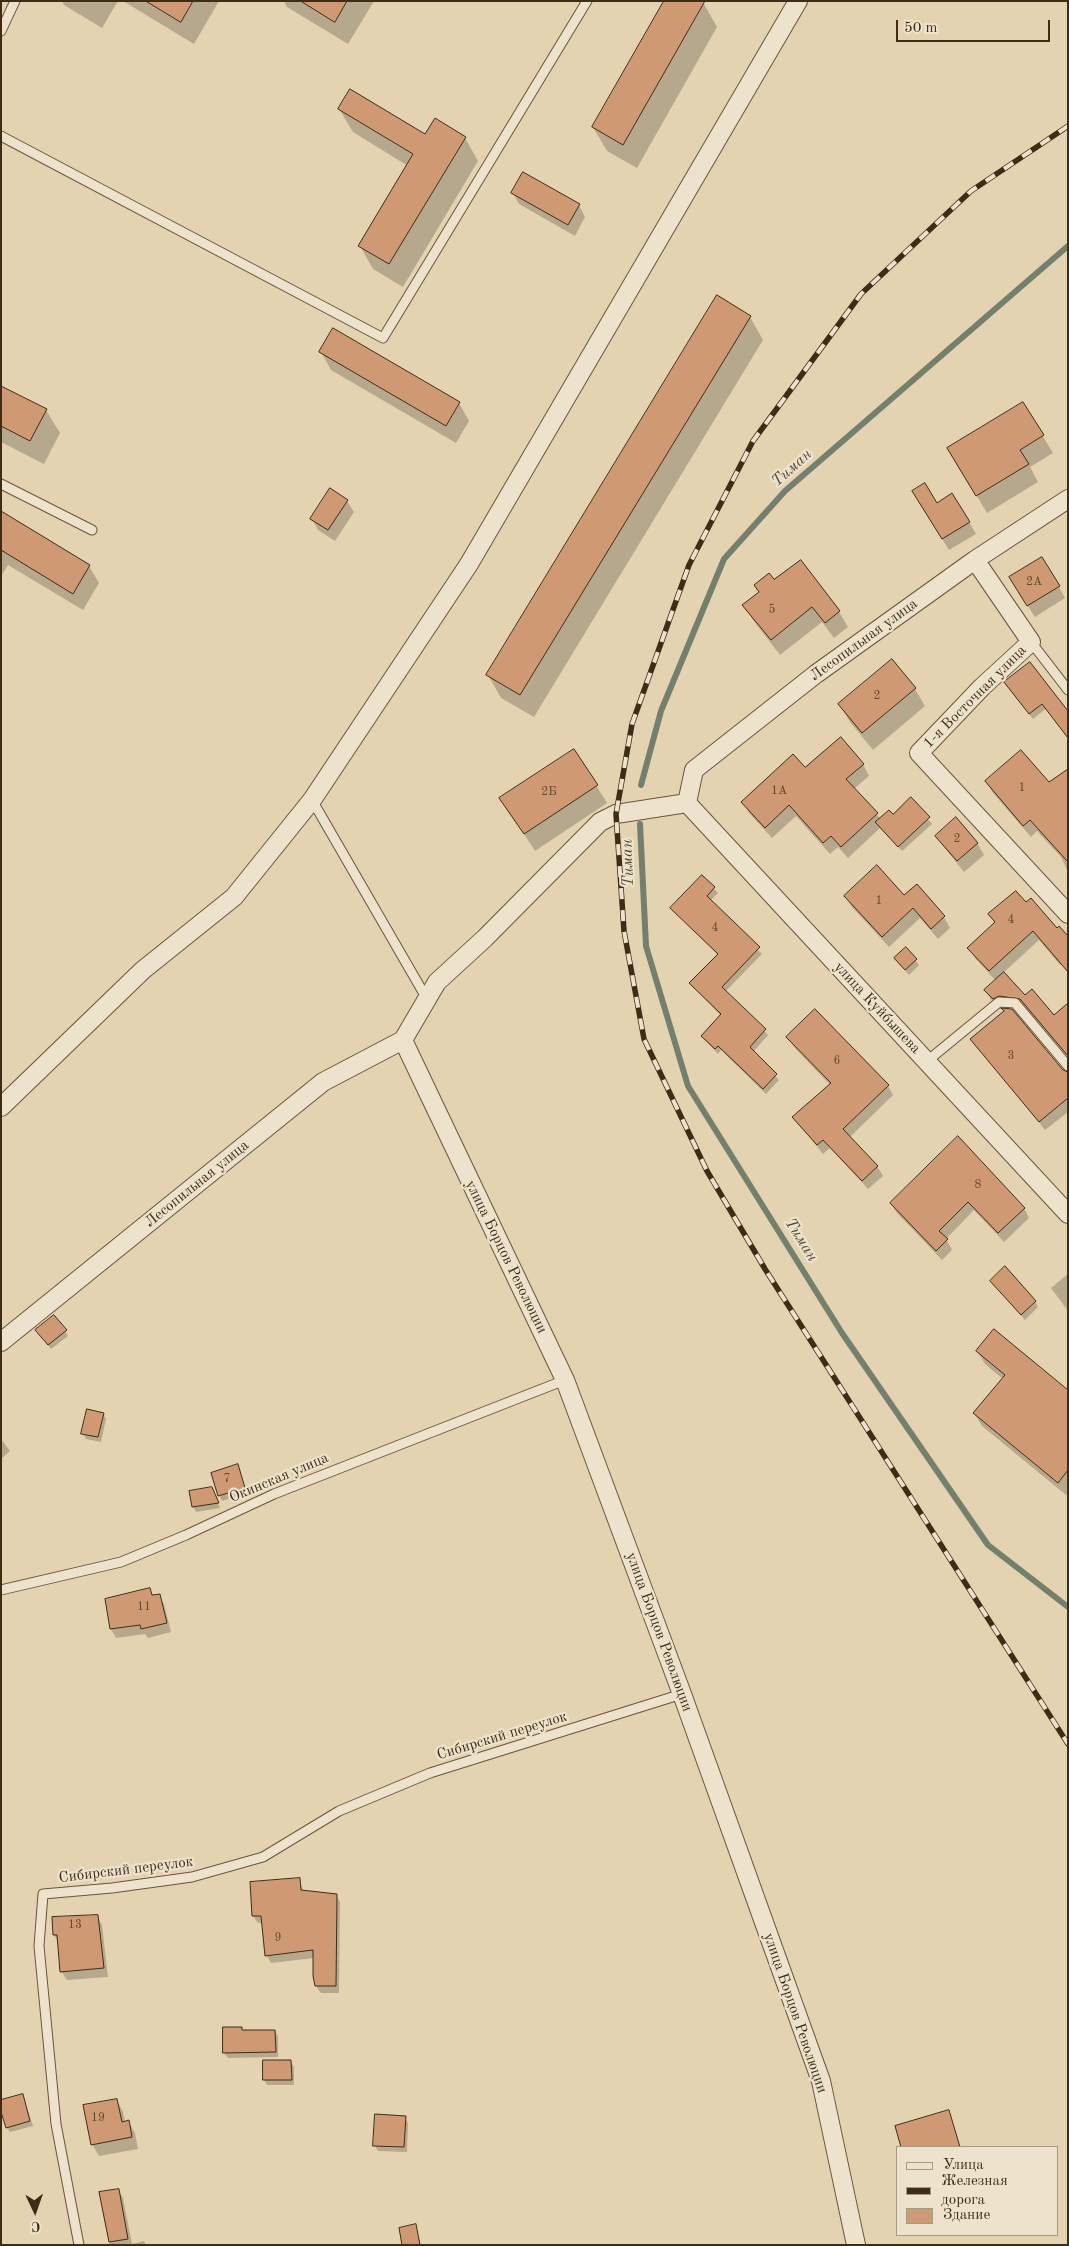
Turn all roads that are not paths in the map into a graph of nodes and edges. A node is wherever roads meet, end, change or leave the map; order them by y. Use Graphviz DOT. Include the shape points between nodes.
graph roads {
  1 [pos="15,1"];
  2 [pos="587,1"];
  3 [pos="798,1"];
  4 [pos="1,31"];
  5 [pos="1,136"];
  6 [pos="1,484"];
  7 [pos="1068,498"];
  8 [pos="92,530"];
  9 [pos="975,560"];
  10 [pos="1031,642"];
  11 [pos="1068,690"];
  12 [pos="312,800"];
  13 [pos="687,802"];
  14 [pos="1068,914"];
  15 [pos="426,999"];
  16 [pos="403,1040"];
  17 [pos="926,1062"];
  18 [pos="1068,1066"];
  19 [pos="1,1107"];
  20 [pos="1068,1214"];
  21 [pos="1,1342"];
  22 [pos="565,1380"];
  23 [pos="1,1590"];
  24 [pos="682,1694"];
  25 [pos="78,2245"];
  26 [pos="856,2245"];
  1 -- 4 [label="lane"];
  2 -- 5 [label="lane" via="383,338"];
  3 -- 12 [label="street" via="469,564"];
  6 -- 8 [label="lane"];
  7 -- 9 [label="street, Лесопильная улица"];
  9 -- 10 [label="street, 1-я Восточная улица"];
  9 -- 13 [label="street, Лесопильная улица" via="816,674 694,770"];
  10 -- 11 [label="lane"];
  10 -- 14 [label="street, 1-я Восточная улица" via="982,687 919,753"];
  12 -- 15 [label="lane"];
  12 -- 19 [label="street" via="234,897 143,970"];
  13 -- 15 [label="street" via="616,814 600,822 437,982"];
  13 -- 17 [label="street, улица Куйбышева"];
  15 -- 16 [label="street"];
  16 -- 21 [label="street, Лесопильная улица" via="323,1082"];
  16 -- 22 [label="street, улица Борцов Революции"];
  17 -- 18 [label="lane" via="999,1002 1006,1001 1015,1003"];
  17 -- 20 [label="street, улица Куйбышева"];
  22 -- 23 [label="lane, Окинская улица" via="274,1494 121,1562"];
  22 -- 24 [label="street, улица Борцов Революции"];
  24 -- 25 [label="lane, Сибирский переулок" via="430,1773 339,1811 263,1857 192,1877 44,1894 40,1946 55,2114"];
  24 -- 26 [label="street, улица Борцов Революции" via="821,2081"];
}
